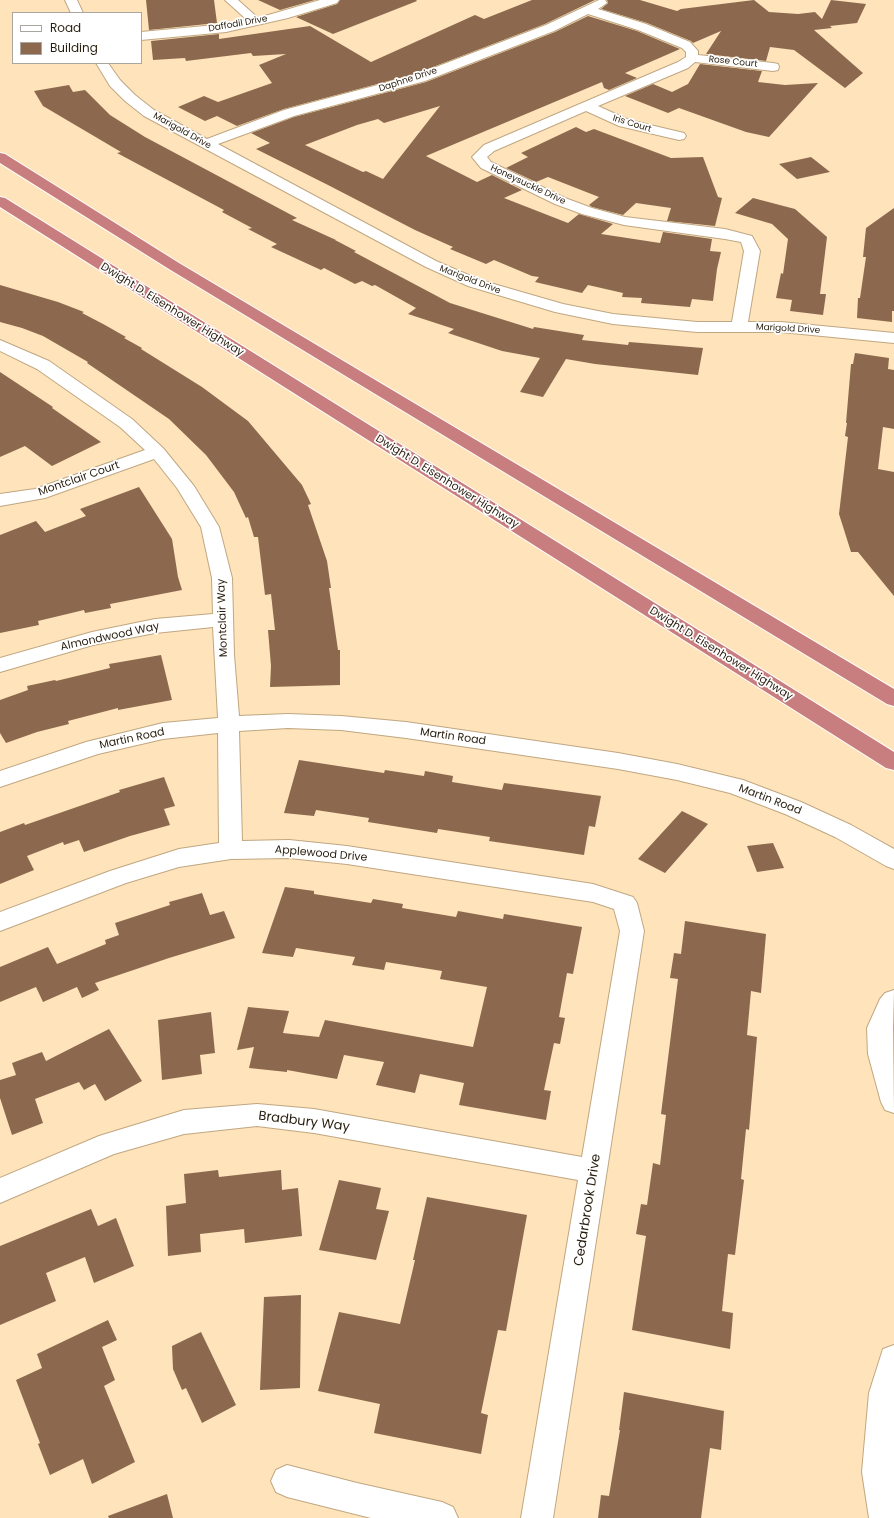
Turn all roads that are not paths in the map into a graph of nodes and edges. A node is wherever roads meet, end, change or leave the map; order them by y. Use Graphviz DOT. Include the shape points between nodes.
graph roads {
  1 [pos="71,0"];
  2 [pos="231,0"];
  3 [pos="333,0"];
  4 [pos="605,0"];
  5 [pos="587,10"];
  6 [pos="77,12"];
  7 [pos="256,22"];
  8 [pos="142,36"];
  9 [pos="692,58"];
  10 [pos="103,64"];
  11 [pos="773,67"];
  12 [pos="586,106"];
  13 [pos="679,136"];
  14 [pos="206,144"];
  15 [pos="0,158"];
  16 [pos="0,201"];
  17 [pos="739,327"];
  18 [pos="894,338"];
  19 [pos="0,344"];
  20 [pos="157,452"];
  21 [pos="0,500"];
  22 [pos="223,620"];
  23 [pos="0,665"];
  24 [pos="894,699"];
  25 [pos="228,724"];
  26 [pos="894,762"];
  27 [pos="0,779"];
  28 [pos="231,850"];
  29 [pos="894,860"];
  30 [pos="625,903"];
  31 [pos="0,922"];
  32 [pos="894,1000"];
  33 [pos="894,1102"];
  34 [pos="594,1171"];
  35 [pos="0,1191"];
  36 [pos="894,1359"];
  37 [pos="287,1481"];
  38 [pos="442,1518"];
  39 [pos="537,1518"];
  40 [pos="885,1518"];
  1 -- 6 [label="street"];
  2 -- 7 [label="street"];
  3 -- 7 [label="street, Daffodil Drive"];
  4 -- 5 [label="street, Daphne Drive"];
  5 -- 9 [label="street" via="686,45 692,50"];
  5 -- 14 [label="street, Daphne Drive" via="528,37 420,78 289,113"];
  7 -- 8 [label="street, Daffodil Drive" via="226,28"];
  9 -- 11 [label="street, Rose Court"];
  9 -- 12 [label="street, Honeysuckle Drive" via="683,65"];
  10 -- 14 [label="street, Marigold Drive" via="115,83 149,113"];
  12 -- 13 [label="street, Iris Court" via="624,122"];
  12 -- 17 [label="street, Honeysuckle Drive" via="489,148 479,157 486,165 560,201 587,211 644,224 747,239 752,251"];
  14 -- 17 [label="street, Marigold Drive" via="431,264 517,298 613,319 697,327"];
  15 -- 24 [label="highway" via="174,266"];
  16 -- 26 [label="highway, Dwight D. Eisenhower Highway"];
  17 -- 18 [label="street, Marigold Drive" via="802,329"];
  19 -- 20 [label="street, Montclair Way" via="44,365 126,423"];
  20 -- 21 [label="street, Montclair Court" via="38,494"];
  20 -- 22 [label="street, Montclair Way" via="186,486 210,527 222,578"];
  22 -- 23 [label="street, Almondwood Way" via="155,626 92,639"];
  22 -- 25 [label="street, Montclair Way"];
  25 -- 27 [label="street, Martin Road" via="163,731 94,747"];
  25 -- 28 [label="street, Montclair Way"];
  25 -- 29 [label="street, Martin Road" via="288,721 341,723 406,730 677,772 735,786 793,808 843,831"];
  28 -- 30 [label="street, Applewood Drive" via="289,849 347,855 593,893"];
  28 -- 31 [label="street, Applewood Drive" via="179,858"];
  30 -- 34 [label="street, Cedarbrook Drive" via="632,931"];
  32 -- 33 [label="street" via="880,1028 881,1054"];
  34 -- 35 [label="street, Bradbury Way" via="314,1122 257,1115 184,1122 109,1144"];
  34 -- 39 [label="street, Cedarbrook Drive"];
  36 -- 40 [label="street" via="884,1393 878,1472"];
  37 -- 38 [label="street"];
}
